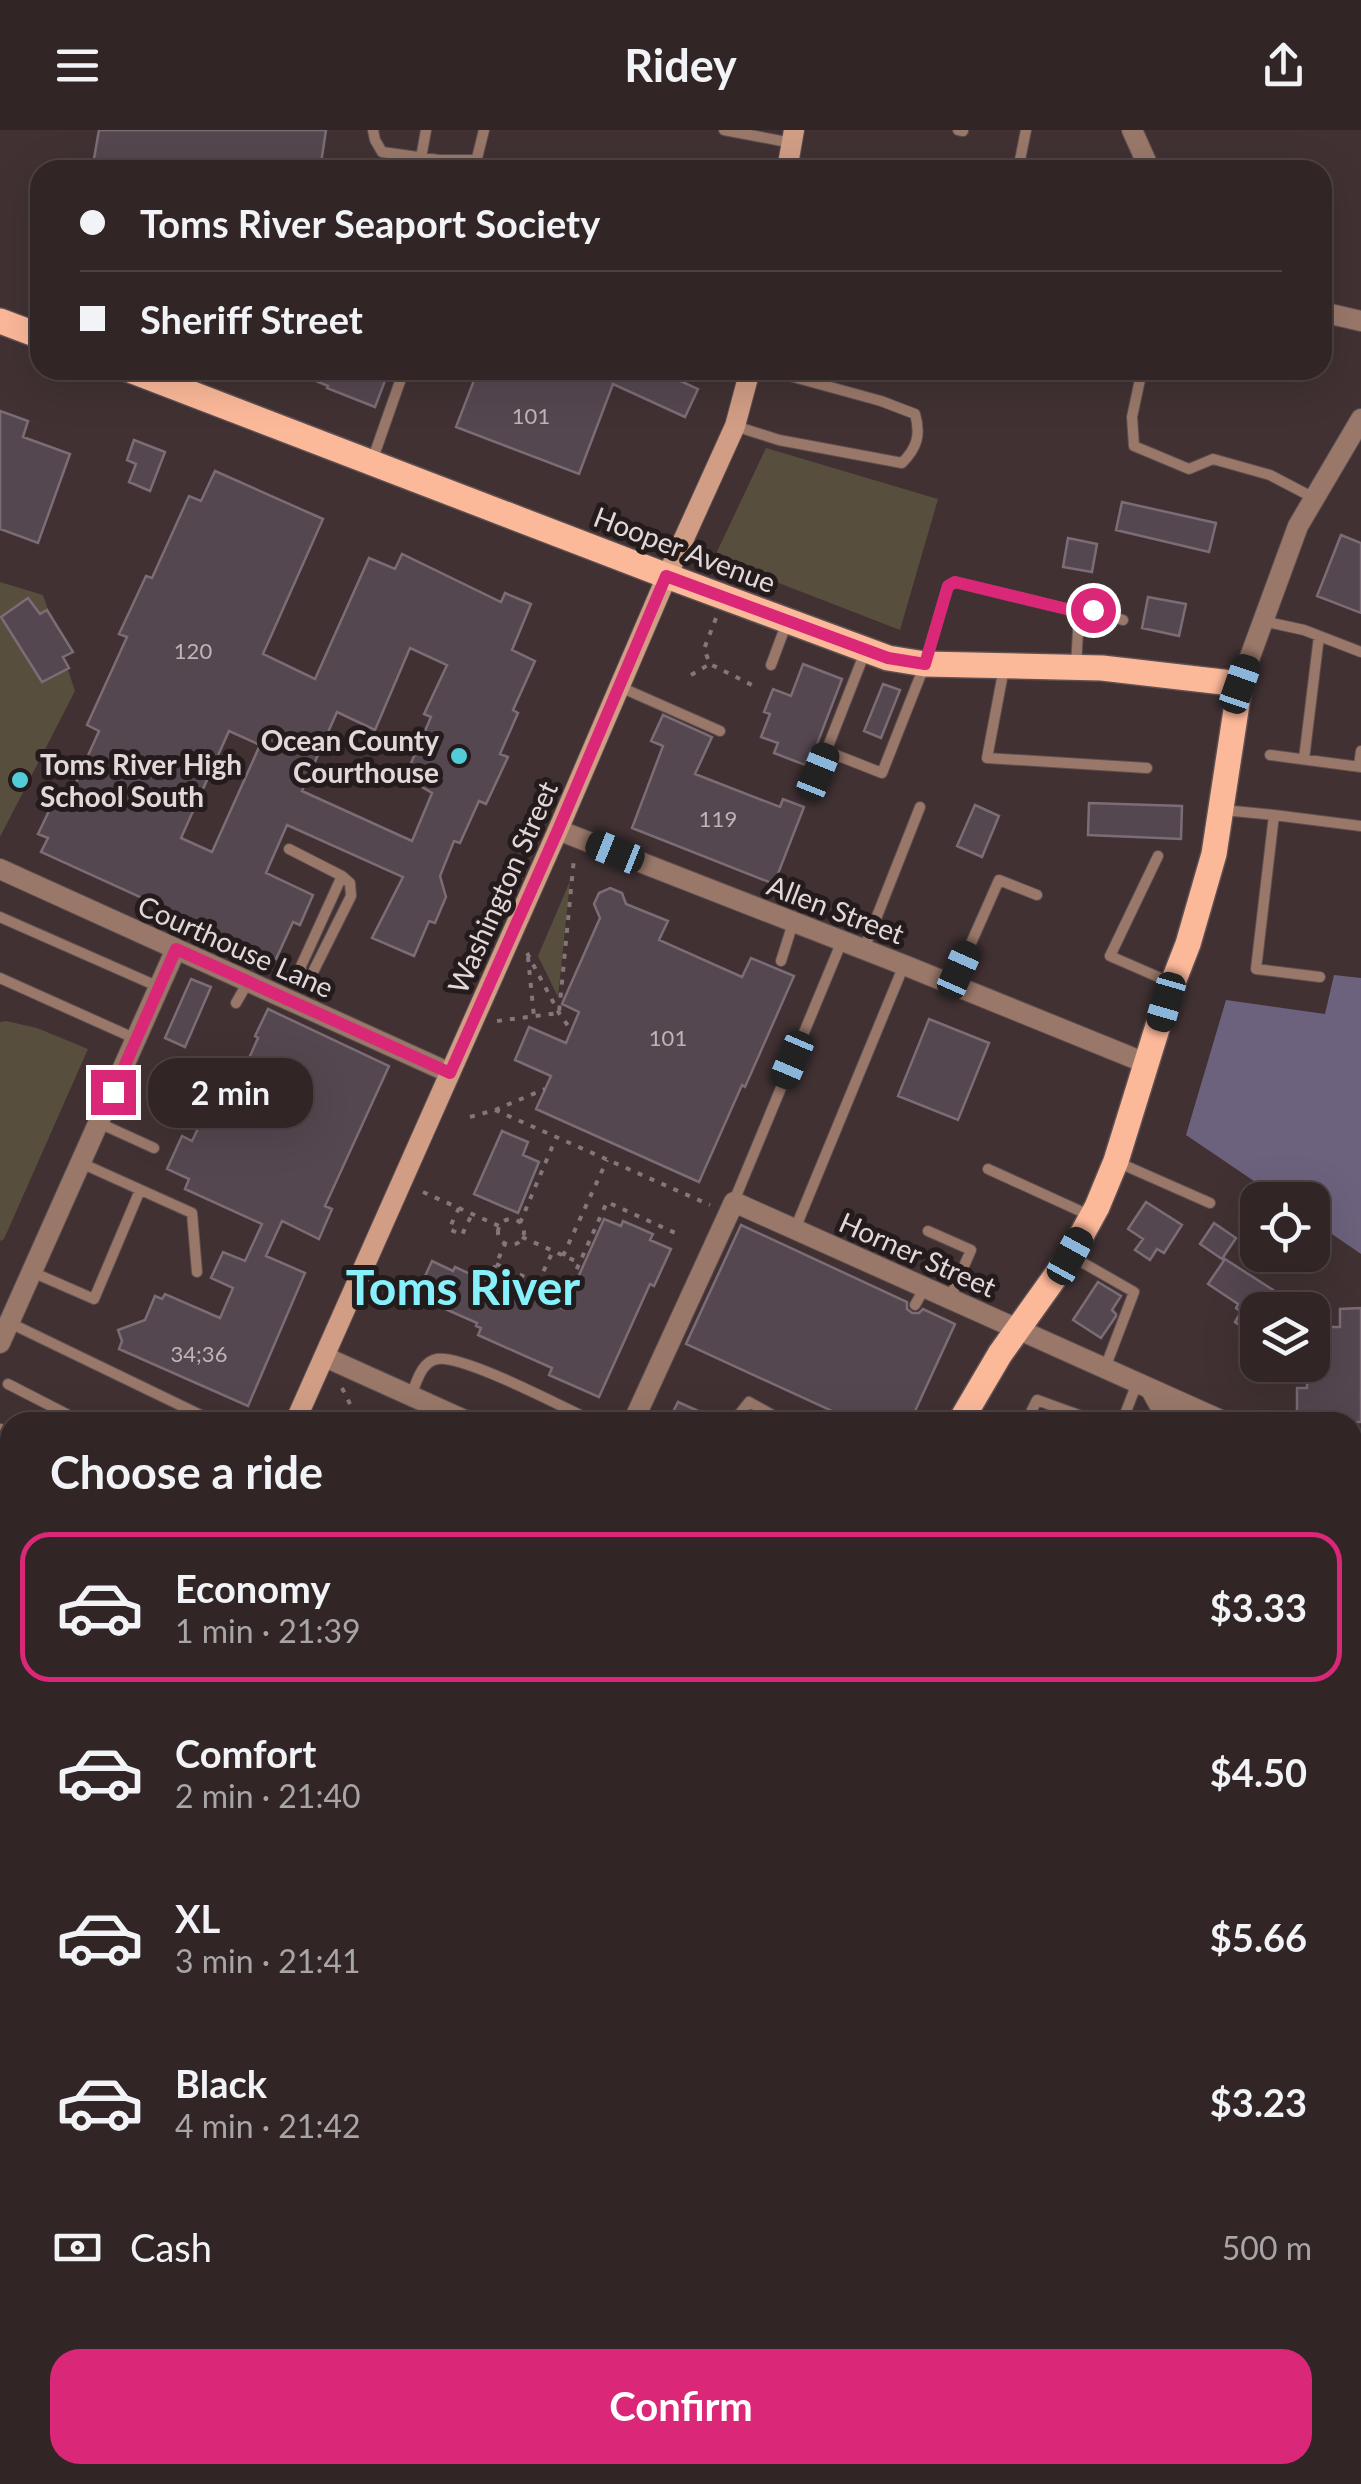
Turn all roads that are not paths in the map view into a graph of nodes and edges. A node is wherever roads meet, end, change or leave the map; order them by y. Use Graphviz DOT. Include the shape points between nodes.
graph roads {
  1 [pos="374,130"];
  2 [pos="426,130"];
  3 [pos="484,130"];
  4 [pos="724,130"];
  5 [pos="1026,130"];
  6 [pos="1132,130"];
  7 [pos="792,136"];
  8 [pos="421,158"];
  9 [pos="439,160"];
  10 [pos="477,160"];
  11 [pos="1020,160"];
  12 [pos="1146,160"];
  13 [pos="1332,315"];
  14 [pos="0,321"];
  15 [pos="1361,322"];
  16 [pos="30,332"];
  17 [pos="156,380"];
  18 [pos="401,380"];
  19 [pos="745,380"];
  20 [pos="804,380"];
  21 [pos="1140,380"];
  22 [pos="1361,419"];
  23 [pos="736,426"];
  24 [pos="372,462"];
  25 [pos="1314,498"];
  26 [pos="666,576"];
  27 [pos="1079,612"];
  28 [pos="1124,620"];
  29 [pos="788,621"];
  30 [pos="1262,621"];
  31 [pos="1319,636"];
  32 [pos="866,650"];
  33 [pos="1361,652"];
  34 [pos="925,664"];
  35 [pos="771,665"];
  36 [pos="1004,667"];
  37 [pos="1076,668"];
  38 [pos="1240,684"];
  39 [pos="620,686"];
  40 [pos="720,731"];
  41 [pos="826,751"];
  42 [pos="1361,751"];
  43 [pos="1270,755"];
  44 [pos="1304,759"];
  45 [pos="1360,767"];
  46 [pos="1147,768"];
  47 [pos="818,772"];
  48 [pos="920,807"];
  49 [pos="1222,810"];
  50 [pos="1274,816"];
  51 [pos="1361,826"];
  52 [pos="558,830"];
  53 [pos="289,849"];
  54 [pos="1158,856"];
  55 [pos="0,869"];
  56 [pos="1037,895"];
  57 [pos="0,917"];
  58 [pos="793,922"];
  59 [pos="842,940"];
  60 [pos="176,949"];
  61 [pos="864,949"];
  62 [pos="781,961"];
  63 [pos="909,962"];
  64 [pos="0,978"];
  65 [pos="1320,978"];
  66 [pos="248,982"];
  67 [pos="1173,983"];
  68 [pos="953,985"];
  69 [pos="160,987"];
  70 [pos="288,1000"];
  71 [pos="236,1003"];
  72 [pos="136,1039"];
  73 [pos="1148,1064"];
  74 [pos="450,1073"];
  75 [pos="99,1123"];
  76 [pos="154,1148"];
  77 [pos="81,1162"];
  78 [pos="1116,1162"];
  79 [pos="988,1169"];
  80 [pos="138,1195"];
  81 [pos="1210,1203"];
  82 [pos="727,1206"];
  83 [pos="1092,1216"];
  84 [pos="795,1229"];
  85 [pos="928,1232"];
  86 [pos="1070,1256"];
  87 [pos="32,1272"];
  88 [pos="198,1272"];
  89 [pos="950,1298"];
  90 [pos="10,1324"];
  91 [pos="1019,1328"];
  92 [pos="0,1344"];
  93 [pos="325,1357"];
  94 [pos="1105,1368"];
  95 [pos="8,1384"];
  96 [pos="1144,1386"];
  97 [pos="410,1396"];
  98 [pos="63,1412"];
  99 [pos="194,1412"];
  100 [pos="300,1412"];
  101 [pos="446,1412"];
  102 [pos="573,1412"];
  103 [pos="637,1412"];
  104 [pos="740,1412"];
  105 [pos="767,1412"];
  106 [pos="966,1412"];
  107 [pos="1031,1412"];
  108 [pos="1071,1412"];
  109 [pos="1128,1412"];
  110 [pos="1162,1412"];
  111 [pos="1202,1412"];
  1 -- 8 [label="lane" via="382,152"];
  2 -- 8 [label="lane"];
  3 -- 10 [label="lane"];
  4 -- 7 [label="lane"];
  5 -- 11 [label="lane"];
  6 -- 12 [label="street"];
  8 -- 9 [label="lane"];
  13 -- 15 [label="street"];
  14 -- 16 [label="main road"];
  17 -- 24 [label="main road, Hooper Avenue"];
  18 -- 24 [label="lane"];
  19 -- 23 [label="main road, Washington Street"];
  20 -- 23 [label="lane" via="915,414 916,449 902,463"];
  21 -- 25 [label="lane" via="1134,446 1189,468 1213,459 1270,475"];
  22 -- 25 [label="street"];
  23 -- 26 [label="main road, Washington Street"];
  24 -- 26 [label="main road, Hooper Avenue"];
  25 -- 30 [label="street"];
  26 -- 29 [label="main road, Hooper Avenue"];
  26 -- 39 [label="main road, Washington Street"];
  27 -- 28 [label="lane"];
  27 -- 34 [label="lane" via="955,582 948,586"];
  27 -- 37 [label="lane"];
  29 -- 32 [label="main road, Hooper Avenue"];
  29 -- 35 [label="lane"];
  30 -- 31 [label="lane"];
  30 -- 38 [label="street"];
  31 -- 33 [label="lane"];
  31 -- 44 [label="lane"];
  32 -- 34 [label="main road, Hooper Avenue"];
  32 -- 41 [label="lane"];
  34 -- 36 [label="main road, Hooper Avenue"];
  34 -- 41 [label="lane" via="882,773"];
  36 -- 37 [label="main road, Hooper Avenue"];
  36 -- 46 [label="lane" via="986,758"];
  37 -- 38 [label="main road, Hooper Avenue"];
  38 -- 49 [label="main road"];
  39 -- 40 [label="lane"];
  39 -- 52 [label="main road, Washington Street"];
  41 -- 47 [label="lane"];
  42 -- 45 [label="lane"];
  43 -- 44 [label="lane"];
  44 -- 45 [label="lane"];
  48 -- 61 [label="lane"];
  49 -- 50 [label="lane"];
  49 -- 67 [label="main road"];
  50 -- 51 [label="lane"];
  50 -- 65 [label="lane" via="1256,968"];
  52 -- 58 [label="street, Allen Street"];
  52 -- 74 [label="main road, Washington Street"];
  53 -- 70 [label="lane" via="342,876 350,896 312,974 301,978"];
  54 -- 67 [label="lane" via="1110,956"];
  55 -- 60 [label="street, Courthouse Lane"];
  56 -- 68 [label="lane" via="999,880"];
  57 -- 69 [label="lane"];
  58 -- 59 [label="street, Allen Street"];
  58 -- 62 [label="lane"];
  59 -- 61 [label="street, Allen Street"];
  59 -- 82 [label="lane"];
  60 -- 66 [label="street, Courthouse Lane"];
  60 -- 69 [label="street"];
  61 -- 63 [label="street, Allen Street"];
  63 -- 68 [label="street, Allen Street"];
  63 -- 84 [label="lane"];
  64 -- 72 [label="lane"];
  66 -- 70 [label="street, Courthouse Lane"];
  66 -- 71 [label="lane"];
  67 -- 73 [label="main road"];
  68 -- 73 [label="street, Allen Street"];
  69 -- 72 [label="street"];
  70 -- 74 [label="street, Courthouse Lane"];
  72 -- 75 [label="street" via="134,1065"];
  73 -- 78 [label="main road"];
  74 -- 93 [label="main road, Washington Street"];
  75 -- 76 [label="lane"];
  75 -- 77 [label="street"];
  77 -- 87 [label="street"];
  77 -- 88 [label="lane" via="192,1213"];
  78 -- 81 [label="lane"];
  78 -- 83 [label="main road"];
  79 -- 83 [label="lane"];
  80 -- 87 [label="lane" via="94,1299"];
  82 -- 84 [label="street, Horner Street"];
  82 -- 103 [label="street"];
  83 -- 86 [label="main road"];
  84 -- 89 [label="street, Horner Street" via="920,1296"];
  85 -- 89 [label="lane" via="971,1250"];
  86 -- 91 [label="main road"];
  86 -- 94 [label="lane" via="1134,1292"];
  87 -- 90 [label="street"];
  89 -- 91 [label="street, Horner Street"];
  90 -- 92 [label="street"];
  90 -- 99 [label="lane"];
  91 -- 94 [label="street, Horner Street"];
  91 -- 106 [label="main road"];
  93 -- 97 [label="street"];
  93 -- 100 [label="main road, Washington Street"];
  94 -- 96 [label="street, Horner Street"];
  95 -- 98 [label="lane"];
  96 -- 109 [label="lane"];
  96 -- 110 [label="street"];
  96 -- 111 [label="street, Horner Street"];
  97 -- 101 [label="street"];
  97 -- 102 [label="lane" via="424,1366 437,1359 464,1361"];
  104 -- 105 [label="lane" via="749,1402"];
  107 -- 108 [label="lane" via="1038,1400"];
}
